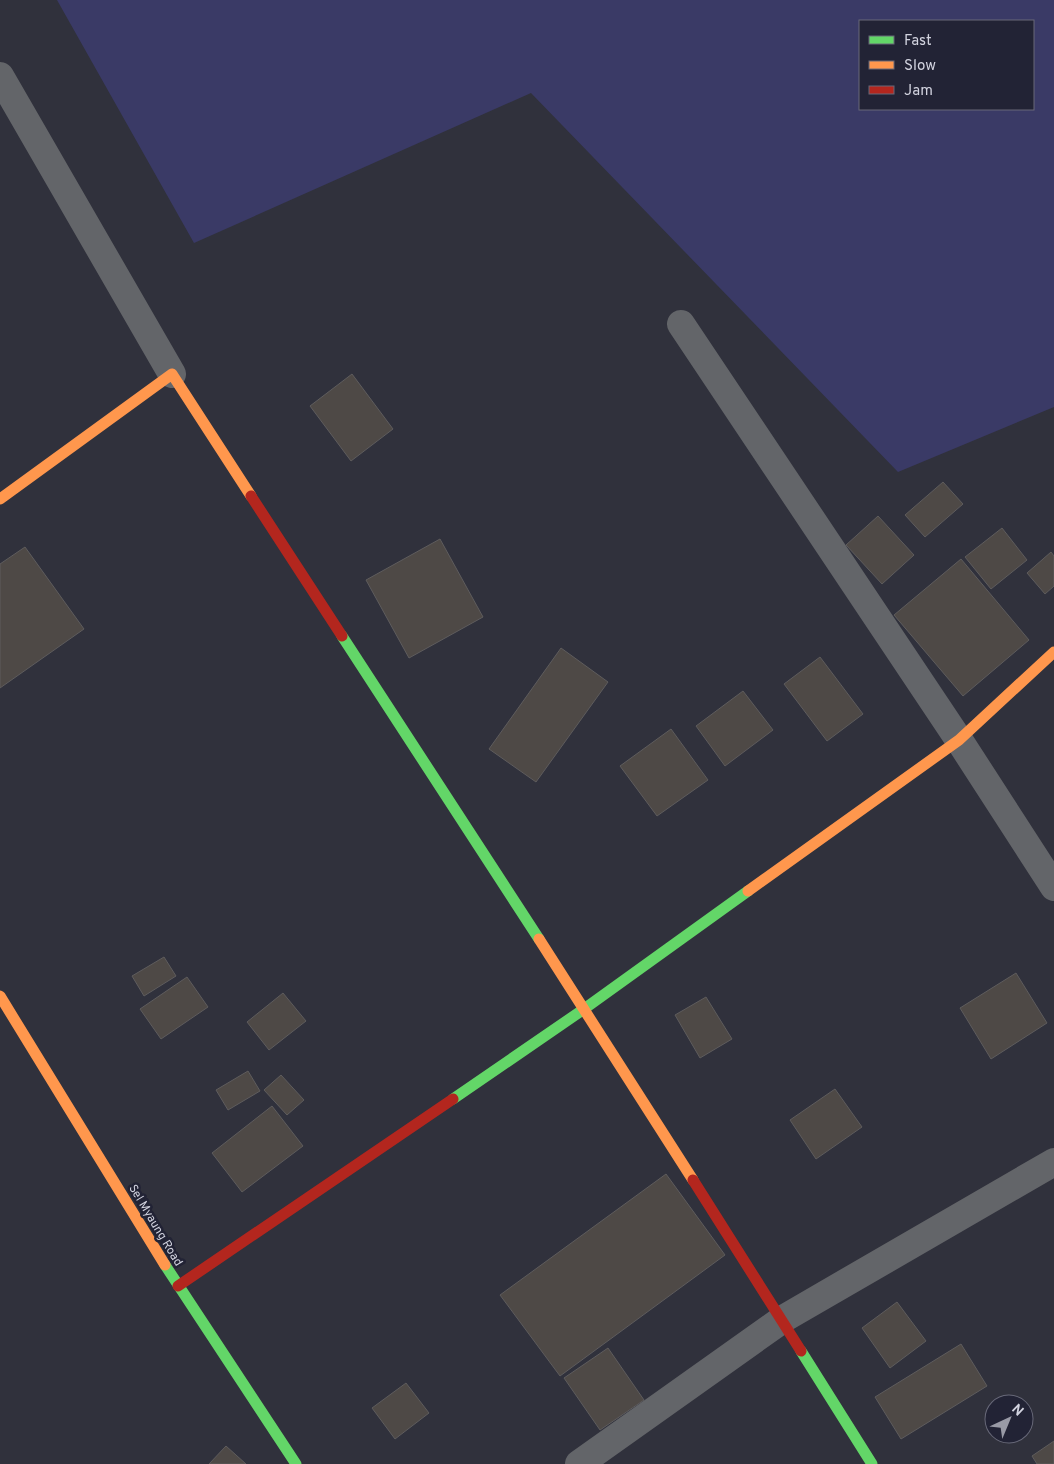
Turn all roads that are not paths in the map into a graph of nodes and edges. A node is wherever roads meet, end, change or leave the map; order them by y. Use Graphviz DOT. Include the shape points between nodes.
graph roads {
  1 [pos="0,76"];
  2 [pos="681,324"];
  3 [pos="172,374"];
  4 [pos="0,499"];
  5 [pos="1054,652"];
  6 [pos="959,740"];
  7 [pos="1054,887"];
  8 [pos="0,996"];
  9 [pos="584,1009"];
  10 [pos="1054,1162"];
  11 [pos="178,1286"];
  12 [pos="783,1319"];
  13 [pos="296,1464"];
  14 [pos="579,1464"];
  15 [pos="872,1464"];
  1 -- 3 [label="street"];
  2 -- 6 [label="street"];
  3 -- 4 [label="street"];
  3 -- 9 [label="street"];
  5 -- 6 [label="street"];
  6 -- 7 [label="street"];
  6 -- 9 [label="street"];
  8 -- 11 [label="street, Sel Myaung Road"];
  9 -- 11 [label="street"];
  9 -- 12 [label="street"];
  10 -- 12 [label="street"];
  11 -- 13 [label="street, Sel Myaung Road"];
  12 -- 14 [label="street"];
  12 -- 15 [label="street"];
}
